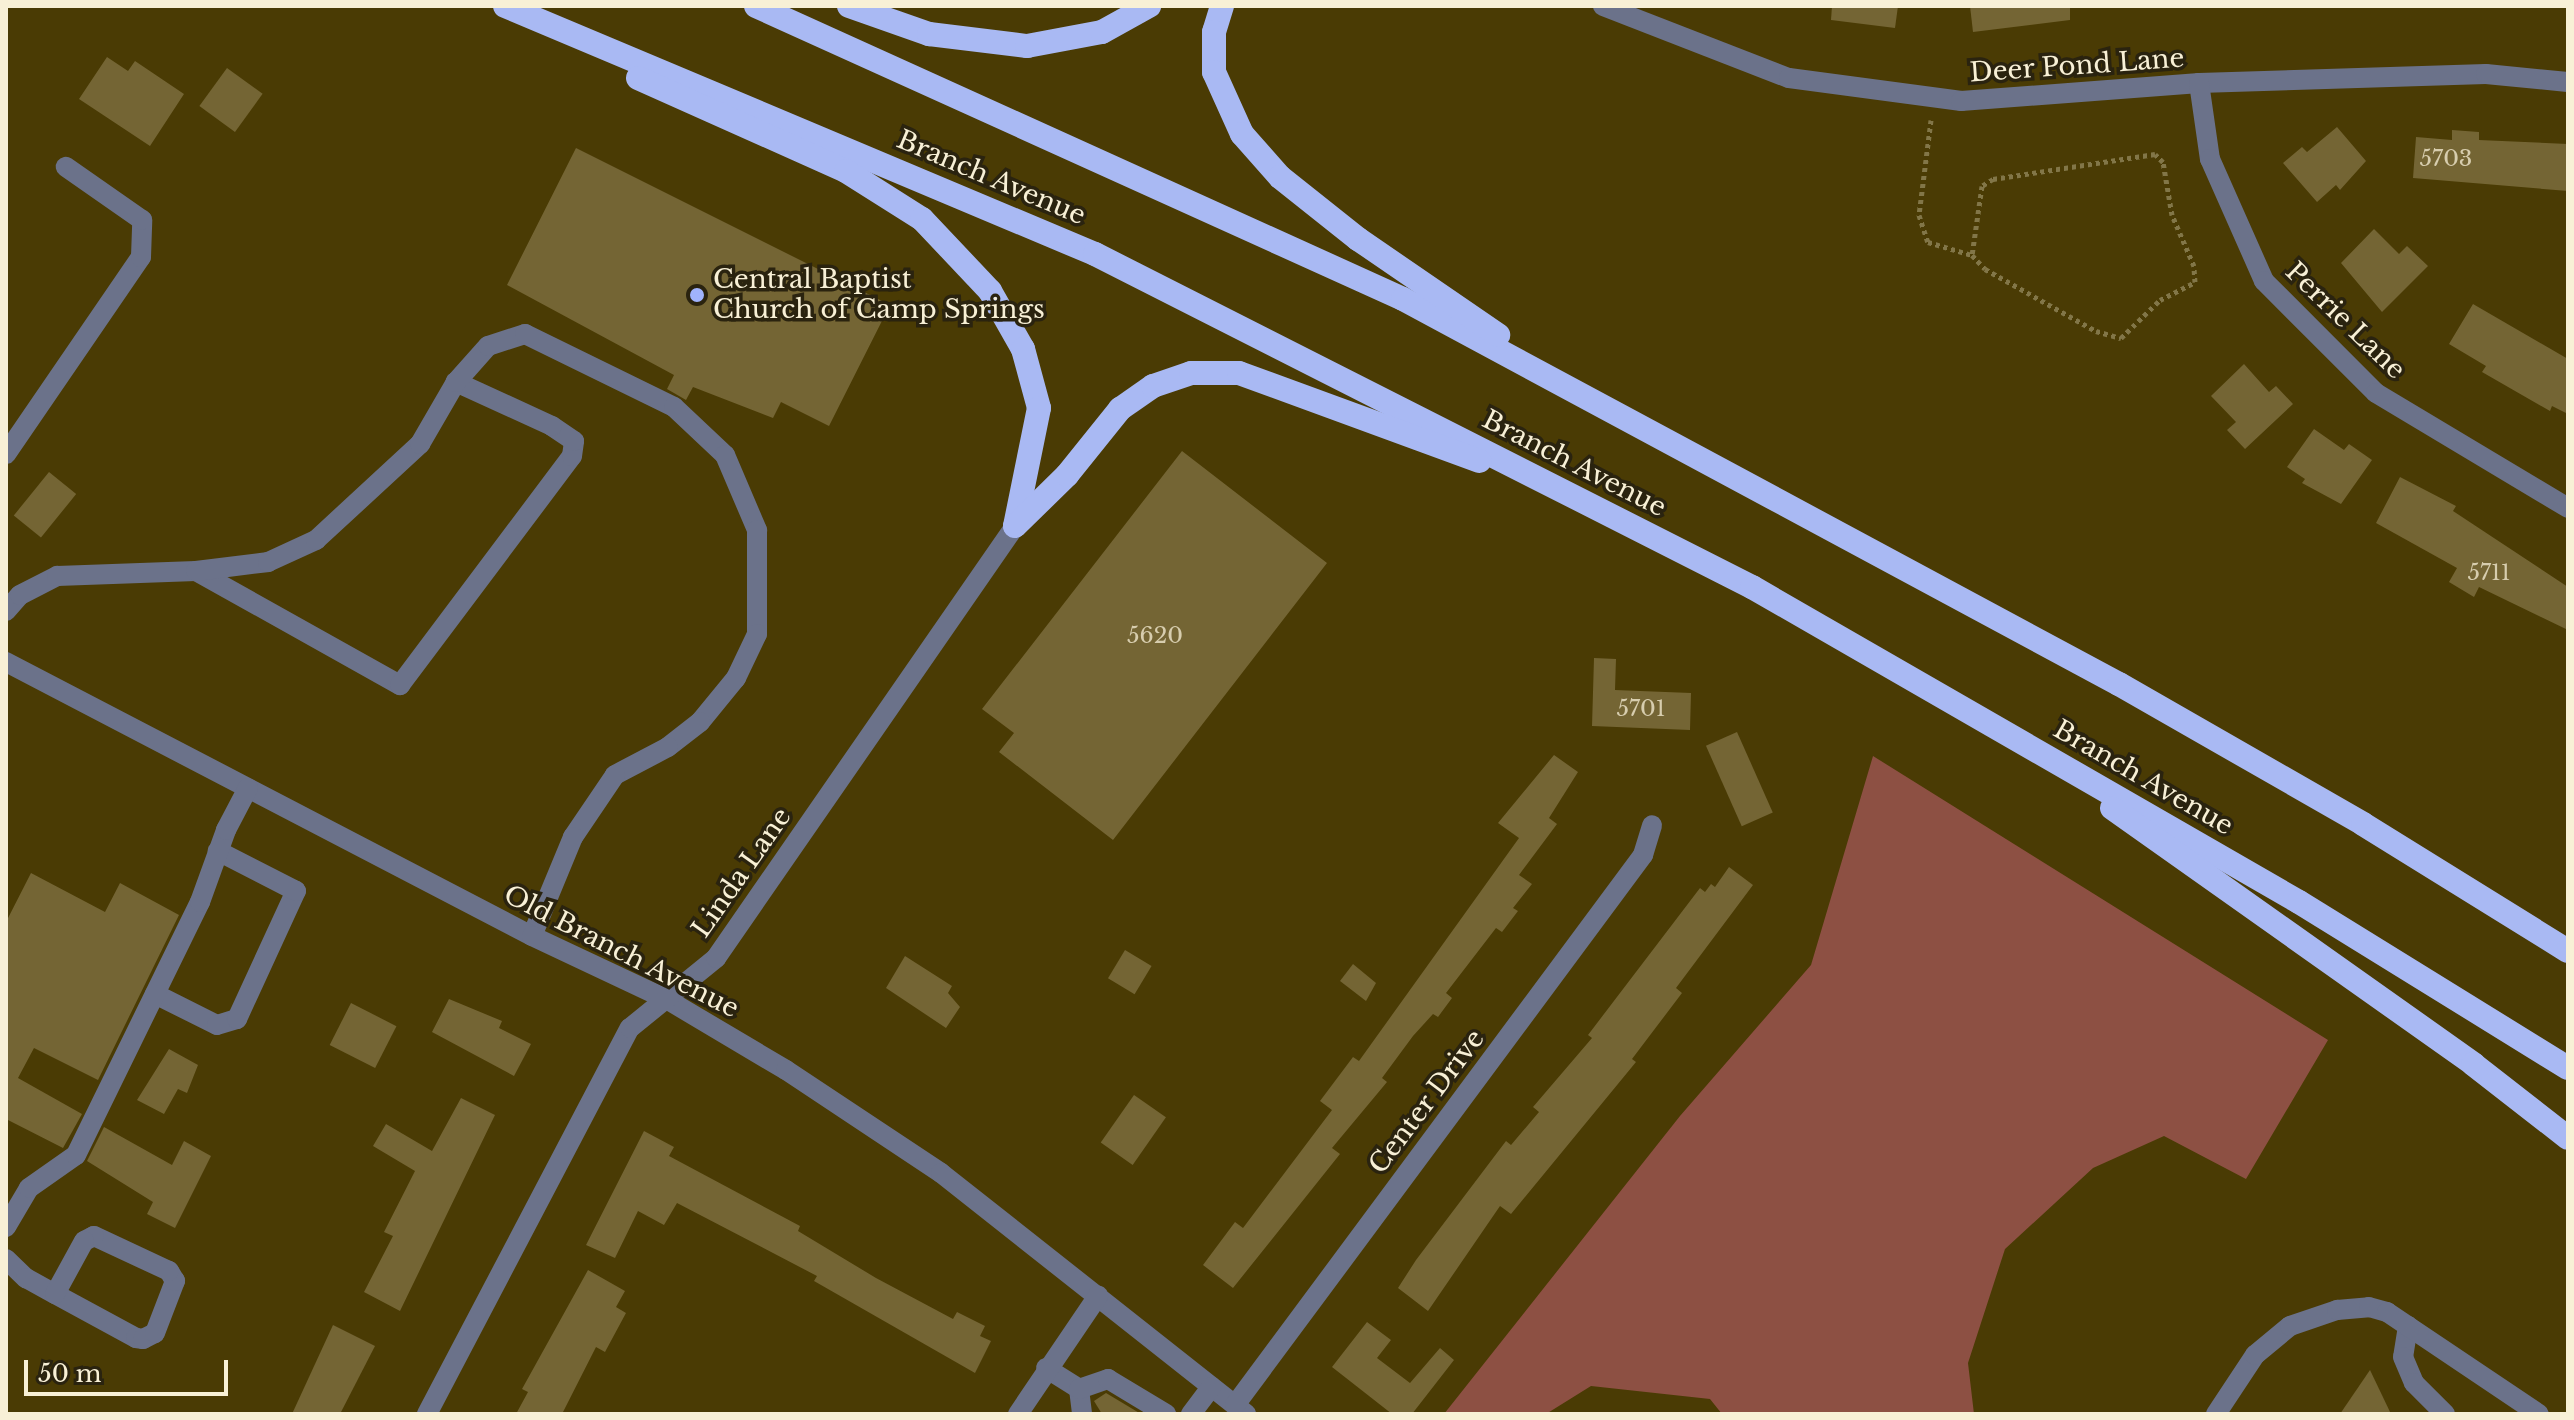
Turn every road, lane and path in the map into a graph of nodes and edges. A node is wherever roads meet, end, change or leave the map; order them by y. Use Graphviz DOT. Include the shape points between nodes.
graph roads {
  1 [pos="505,6"];
  2 [pos="756,6"];
  3 [pos="849,6"];
  4 [pos="1149,6"];
  5 [pos="1222,6"];
  6 [pos="1603,6"];
  7 [pos="554,26"];
  8 [pos="2568,82"];
  9 [pos="2199,83"];
  10 [pos="1934,97"];
  11 [pos="66,167"];
  12 [pos="1972,255"];
  13 [pos="456,382"];
  14 [pos="1609,412"];
  15 [pos="6,454"];
  16 [pos="1589,503"];
  17 [pos="2568,508"];
  18 [pos="1015,526"];
  19 [pos="196,571"];
  20 [pos="6,611"];
  21 [pos="6,662"];
  22 [pos="1969,708"];
  23 [pos="248,788"];
  24 [pos="1652,825"];
  25 [pos="218,851"];
  26 [pos="532,936"];
  27 [pos="2568,951"];
  28 [pos="155,994"];
  29 [pos="668,1000"];
  30 [pos="2568,1068"];
  31 [pos="2568,1138"];
  32 [pos="6,1227"];
  33 [pos="6,1259"];
  34 [pos="55,1294"];
  35 [pos="1098,1296"];
  36 [pos="2408,1326"];
  37 [pos="1046,1368"];
  38 [pos="1211,1387"];
  39 [pos="1079,1389"];
  40 [pos="1240,1410"];
  41 [pos="427,1414"];
  42 [pos="1018,1414"];
  43 [pos="1082,1414"];
  44 [pos="1166,1414"];
  45 [pos="1191,1414"];
  46 [pos="2216,1414"];
  47 [pos="2445,1414"];
  48 [pos="2539,1414"];
  1 -- 7 [label="highway, Branch Avenue"];
  2 -- 14 [label="highway" via="1403,299"];
  3 -- 4 [label="highway" via="929,34 1027,46 1102,32"];
  5 -- 14 [label="highway" via="1214,32 1214,72 1224,103 1242,134 1280,177 1358,239"];
  6 -- 10 [label="street, Deer Pond Lane" via="1789,78"];
  7 -- 16 [label="highway, Branch Avenue" via="1095,254"];
  7 -- 18 [label="highway" via="588,55 846,171 922,219 990,291 1023,349 1039,408"];
  8 -- 9 [label="street, Deer Pond Lane" via="2486,74"];
  9 -- 10 [label="street, Deer Pond Lane" via="1961,101"];
  9 -- 17 [label="street, Perrie Lane" via="2210,159 2264,281 2376,393"];
  10 -- 12 [label="path" via="1919,215 1928,242"];
  11 -- 15 [label="street" via="142,220 141,257"];
  12 -- 12 [label="path" via="1985,269 2096,331 2121,338 2160,300 2195,282 2194,266 2172,215 2163,162 2155,154 1993,179 1982,186"];
  13 -- 19 [label="street" via="420,444 316,540 268,562"];
  13 -- 19 [label="street" via="552,426 574,441 572,456 400,685"];
  13 -- 26 [label="street" via="488,346 525,334 674,407 725,455 757,530 757,634 736,678 700,722 668,747 615,775 573,837"];
  14 -- 27 [label="highway" via="2119,684 2363,824"];
  16 -- 18 [label="highway" via="1239,373 1191,373 1153,386 1120,409 1067,475"];
  16 -- 22 [label="highway, Branch Avenue"];
  18 -- 29 [label="street, Linda Lane" via="716,958"];
  19 -- 20 [label="street" via="57,576 20,595"];
  21 -- 23 [label="street, Old Branch Avenue"];
  22 -- 30 [label="highway, Branch Avenue"];
  22 -- 31 [label="highway" via="2461,1055"];
  23 -- 25 [label="street"];
  23 -- 26 [label="street, Old Branch Avenue"];
  24 -- 40 [label="street, Center Drive" via="1643,855"];
  25 -- 28 [label="street" via="200,902"];
  25 -- 28 [label="street" via="296,891 237,1019 217,1025"];
  26 -- 29 [label="street, Old Branch Avenue"];
  28 -- 32 [label="street" via="76,1155 29,1188"];
  29 -- 35 [label="street, Old Branch Avenue" via="885,1133"];
  29 -- 41 [label="street, Linda Lane" via="630,1028"];
  33 -- 34 [label="street"];
  34 -- 34 [label="street" via="143,1339 155,1333 175,1281 169,1271 94,1236 84,1241"];
  35 -- 37 [label="street"];
  35 -- 38 [label="street, Old Branch Avenue"];
  36 -- 46 [label="street" via="2369,1307 2337,1310 2290,1326 2255,1355"];
  36 -- 47 [label="street" via="2403,1357 2414,1383"];
  36 -- 48 [label="street"];
  37 -- 39 [label="street"];
  37 -- 42 [label="street"];
  38 -- 40 [label="street, Old Branch Avenue"];
  38 -- 45 [label="street"];
  39 -- 43 [label="street"];
  39 -- 44 [label="street" via="1108,1379"];
}
